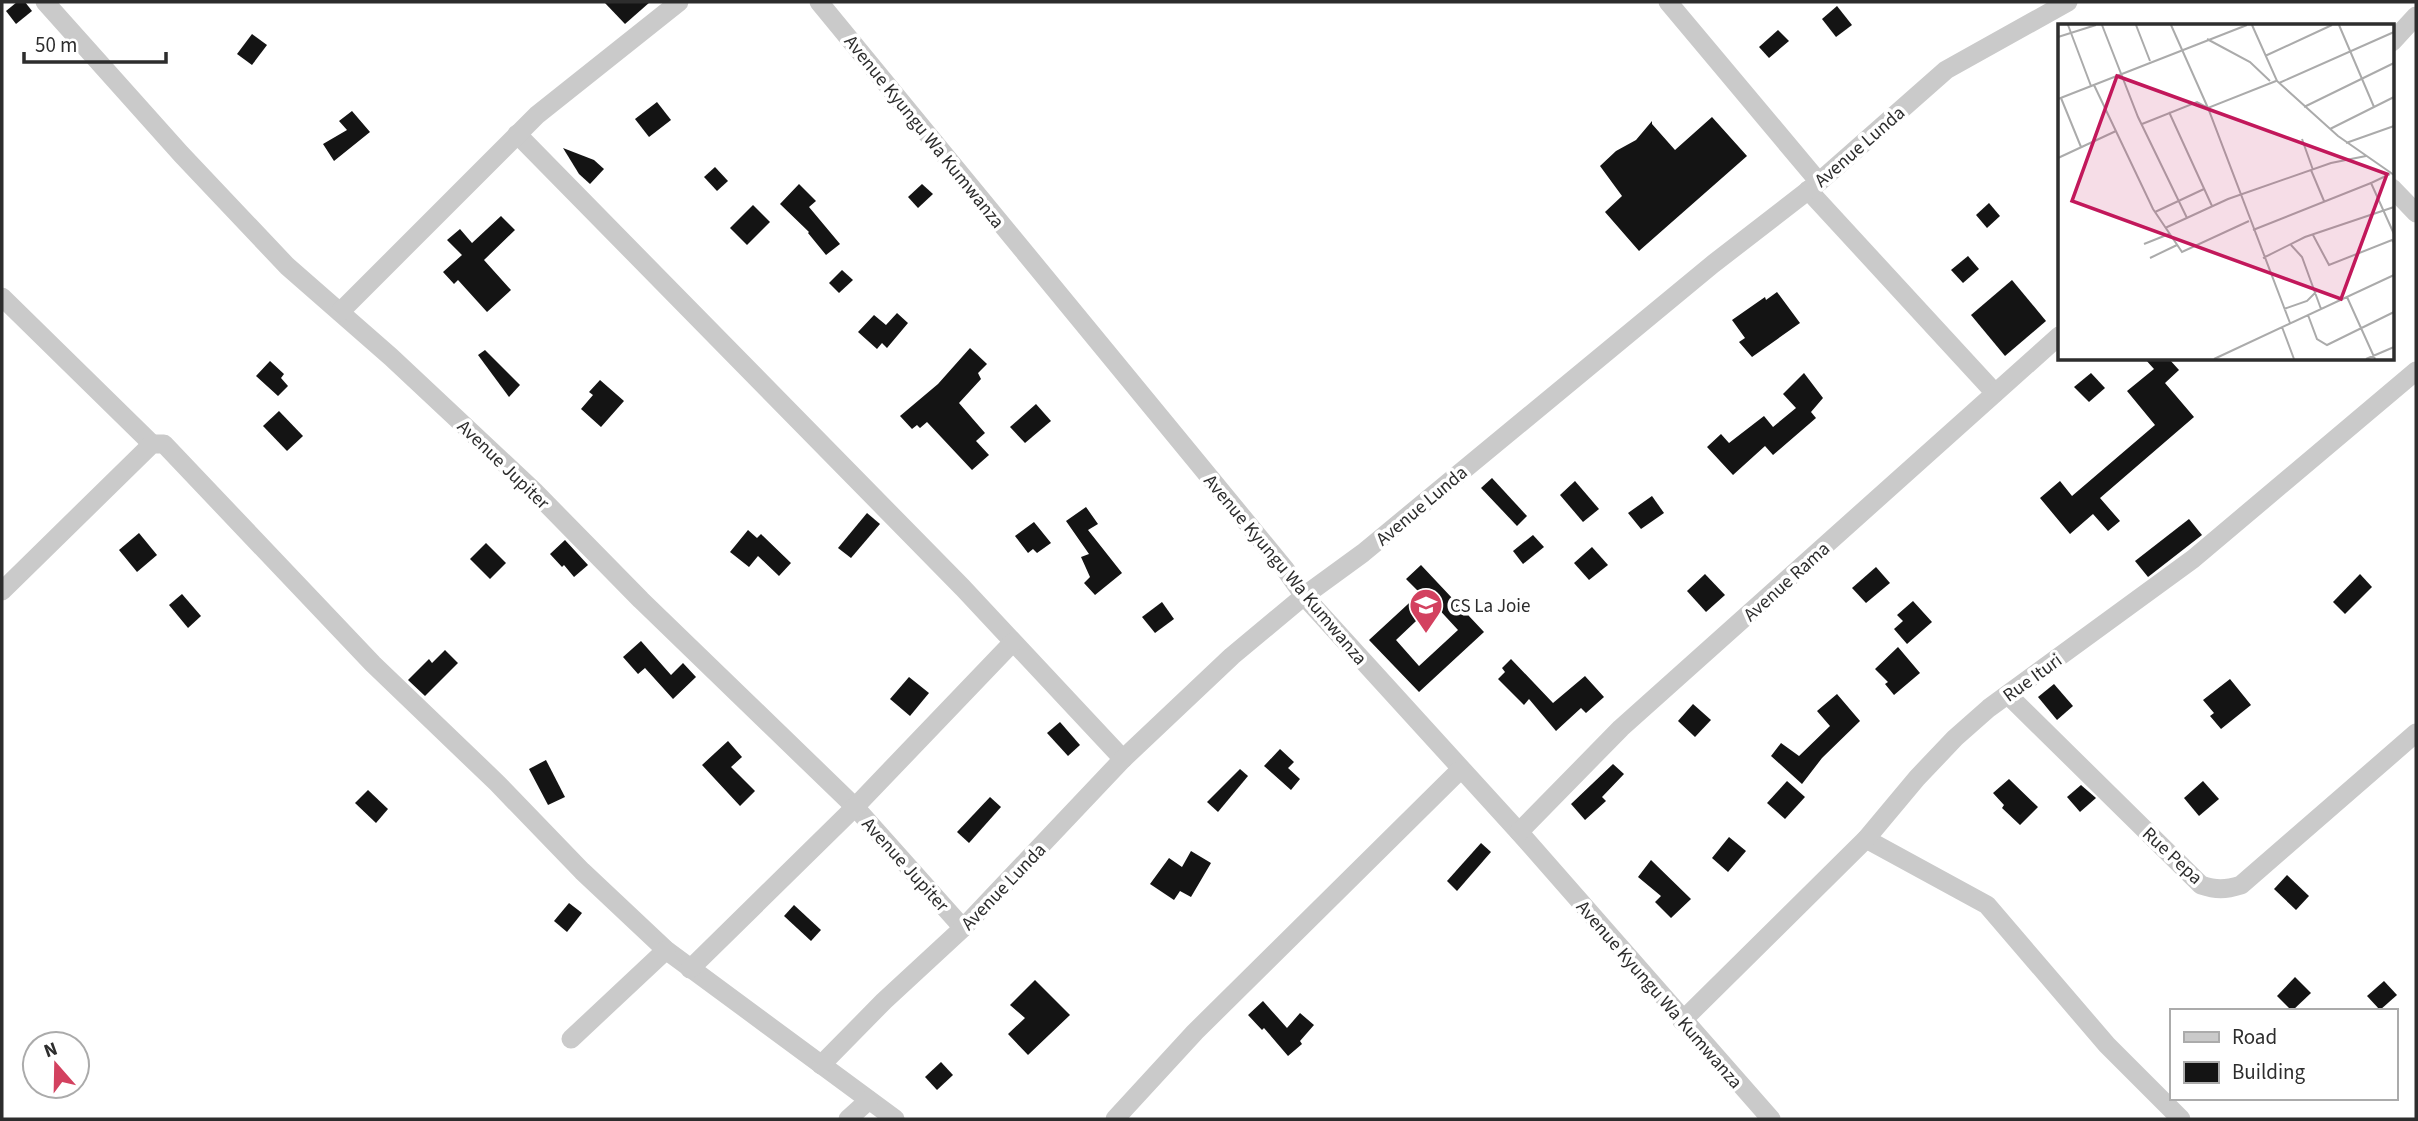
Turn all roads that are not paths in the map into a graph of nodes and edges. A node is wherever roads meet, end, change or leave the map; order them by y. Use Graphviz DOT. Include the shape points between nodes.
graph roads {
  1 [pos="45,2"];
  2 [pos="679,2"];
  3 [pos="819,2"];
  4 [pos="1668,2"];
  5 [pos="2068,2"];
  6 [pos="2416,16"];
  7 [pos="2394,40"];
  8 [pos="517,134"];
  9 [pos="1814,186"];
  10 [pos="2394,190"];
  11 [pos="2416,213"];
  12 [pos="2,297"];
  13 [pos="340,312"];
  14 [pos="2058,337"];
  15 [pos="2416,371"];
  16 [pos="1995,393"];
  17 [pos="152,444"];
  18 [pos="2,591"];
  19 [pos="1304,596"];
  20 [pos="1013,642"];
  21 [pos="2008,695"];
  22 [pos="2416,733"];
  23 [pos="1123,759"];
  24 [pos="1461,770"];
  25 [pos="855,807"];
  26 [pos="1519,832"];
  27 [pos="1866,839"];
  28 [pos="963,928"];
  29 [pos="666,950"];
  30 [pos="690,969"];
  31 [pos="1682,1021"];
  32 [pos="571,1039"];
  33 [pos="821,1065"];
  34 [pos="869,1100"];
  35 [pos="848,1119"];
  36 [pos="895,1119"];
  37 [pos="1115,1119"];
  38 [pos="1771,1119"];
  39 [pos="2181,1119"];
  1 -- 13 [label="street, Avenue Jupiter" via="287,267"];
  2 -- 8 [label="street"];
  3 -- 19 [label="street, Avenue Kyungu Wa Kumwanza"];
  4 -- 9 [label="street"];
  5 -- 9 [label="street, Avenue Lunda" via="1946,70"];
  6 -- 7 [label="street"];
  8 -- 13 [label="street"];
  8 -- 20 [label="street"];
  9 -- 16 [label="street"];
  9 -- 19 [label="street, Avenue Lunda"];
  10 -- 11 [label="street"];
  12 -- 17 [label="street"];
  13 -- 25 [label="street, Avenue Jupiter" via="534,491"];
  14 -- 16 [label="street, Avenue Rama"];
  15 -- 21 [label="street, Rue Ituri" via="2193,559"];
  16 -- 26 [label="street, Avenue Rama" via="1621,728"];
  17 -- 18 [label="street"];
  17 -- 29 [label="street" via="169,447 373,664"];
  19 -- 23 [label="street, Avenue Lunda" via="1232,656"];
  19 -- 24 [label="street, Avenue Kyungu Wa Kumwanza"];
  20 -- 23 [label="street"];
  20 -- 25 [label="street"];
  21 -- 22 [label="street, Rue Pepa" via="2201,885 2215,889 2241,885"];
  21 -- 27 [label="street, Rue Ituri" via="1955,738"];
  23 -- 28 [label="street, Avenue Lunda"];
  24 -- 26 [label="street, Avenue Kyungu Wa Kumwanza"];
  24 -- 37 [label="street" via="1195,1032"];
  25 -- 28 [label="street, Avenue Jupiter"];
  25 -- 30 [label="street"];
  26 -- 31 [label="street, Avenue Kyungu Wa Kumwanza"];
  27 -- 31 [label="street, Rue Ituri"];
  27 -- 39 [label="street" via="1987,905 2107,1045"];
  28 -- 33 [label="street, Avenue Lunda"];
  29 -- 30 [label="street"];
  29 -- 32 [label="street"];
  30 -- 33 [label="street"];
  31 -- 38 [label="street, Avenue Kyungu Wa Kumwanza"];
  33 -- 34 [label="street"];
  34 -- 35 [label="street"];
  34 -- 36 [label="street"];
}
